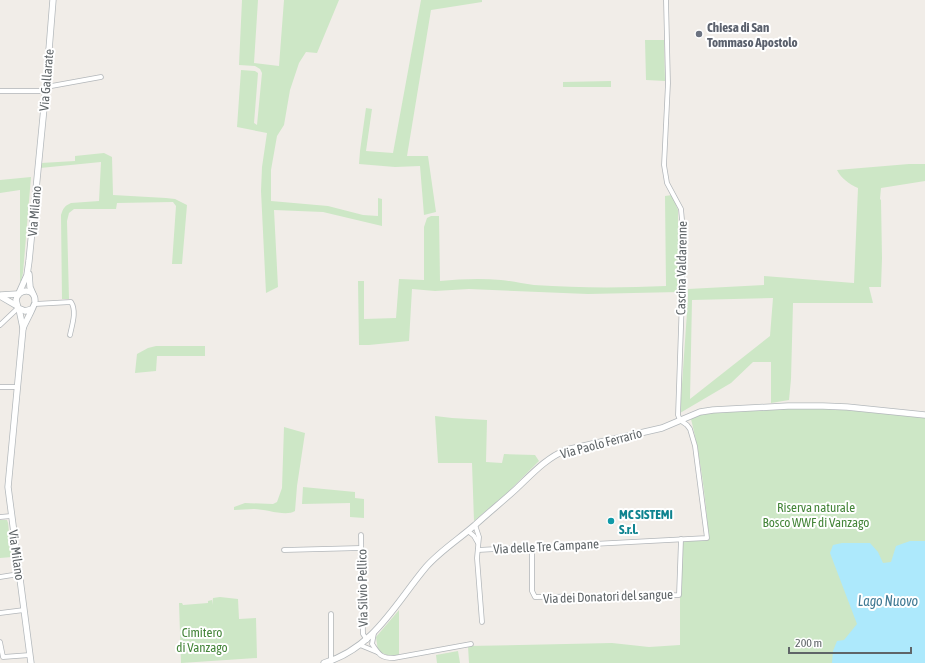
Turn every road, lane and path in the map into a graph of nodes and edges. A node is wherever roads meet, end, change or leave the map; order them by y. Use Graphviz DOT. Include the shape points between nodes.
graph roads {
  1 [pos="53,0"];
  2 [pos="666,0"];
  3 [pos="101,77"];
  4 [pos="46,89"];
  5 [pos="0,91"];
  6 [pos="39,161"];
  7 [pos="29,261"];
  8 [pos="19,294"];
  9 [pos="0,295"];
  10 [pos="33,295"];
  11 [pos="33,306"];
  12 [pos="18,308"];
  13 [pos="0,325"];
  14 [pos="23,328"];
  15 [pos="70,335"];
  16 [pos="0,387"];
  17 [pos="17,387"];
  18 [pos="925,415"];
  19 [pos="680,420"];
  20 [pos="11,516"];
  21 [pos="0,517"];
  22 [pos="475,525"];
  23 [pos="468,531"];
  24 [pos="361,535"];
  25 [pos="681,539"];
  26 [pos="478,543"];
  27 [pos="532,546"];
  28 [pos="361,548"];
  29 [pos="284,550"];
  30 [pos="478,550"];
  31 [pos="19,574"];
  32 [pos="0,576"];
  33 [pos="24,610"];
  34 [pos="0,613"];
  35 [pos="331,614"];
  36 [pos="482,622"];
  37 [pos="374,633"];
  38 [pos="0,642"];
  39 [pos="364,644"];
  40 [pos="372,644"];
  41 [pos="471,644"];
  42 [pos="377,652"];
  43 [pos="30,655"];
  44 [pos="331,661"];
  45 [pos="31,663"];
  46 [pos="324,663"];
  1 -- 4 [label="street, Via Gallarate"];
  2 -- 19 [label="street, Cascina Valdarenne" via="668,83 664,165 667,183 681,209 682,220 678,414"];
  3 -- 4 [label="street"];
  4 -- 5 [label="street"];
  4 -- 6 [label="street, Via Gallarate"];
  6 -- 7 [label="street, Via Milano"];
  7 -- 8 [label="street, Via Milano" via="27,275"];
  7 -- 10 [label="street, Via Milano" via="29,279"];
  8 -- 9 [label="street"];
  8 -- 10 [label="street" via="27,291"];
  8 -- 12 [label="street" via="16,300"];
  9 -- 12 [label="street"];
  10 -- 11 [label="street"];
  11 -- 12 [label="street" via="25,311"];
  11 -- 14 [label="street, Via Milano"];
  11 -- 15 [label="street" via="49,302 71,302 73,318"];
  12 -- 13 [label="street"];
  12 -- 14 [label="street, Via Milano"];
  14 -- 17 [label="street, Via Milano"];
  16 -- 17 [label="street"];
  17 -- 20 [label="street, Via Milano" via="8,487"];
  18 -- 19 [label="street, Via Paolo Ferrario" via="847,407 788,406 713,410"];
  19 -- 22 [label="street, Via Paolo Ferrario" via="662,428 559,453 546,461"];
  19 -- 25 [label="street, Via delle Tre Campane" via="690,429 695,446 708,537"];
  20 -- 21 [label="street"];
  20 -- 31 [label="street, Via Milano"];
  22 -- 23 [label="street, Via Paolo Ferrario"];
  22 -- 26 [label="street"];
  23 -- 26 [label="street"];
  23 -- 37 [label="street, Via Paolo Ferrario" via="427,566"];
  24 -- 28 [label="street, Via Silvio Pellico"];
  25 -- 27 [label="street, Via delle Tre Campane"];
  25 -- 27 [label="street, Via dei Donatori del sangue" via="679,595 535,597 532,591"];
  26 -- 30 [label="street"];
  27 -- 30 [label="street, Via delle Tre Campane"];
  28 -- 29 [label="street"];
  28 -- 39 [label="street, Via Silvio Pellico"];
  30 -- 36 [label="street"];
  31 -- 32 [label="street"];
  31 -- 33 [label="street, Via Milano"];
  33 -- 34 [label="street"];
  33 -- 43 [label="street, Via Milano"];
  35 -- 44 [label="street"];
  37 -- 39 [label="street, Via Paolo Ferrario"];
  37 -- 40 [label="street"];
  38 -- 43 [label="street" via="3,657"];
  39 -- 40 [label="street"];
  39 -- 42 [label="street"];
  39 -- 44 [label="street, Via Paolo Ferrario"];
  40 -- 42 [label="street"];
  41 -- 42 [label="street" via="394,658 384,657"];
  43 -- 45 [label="street, Via Milano"];
  44 -- 46 [label="street, Via Paolo Ferrario"];
}
